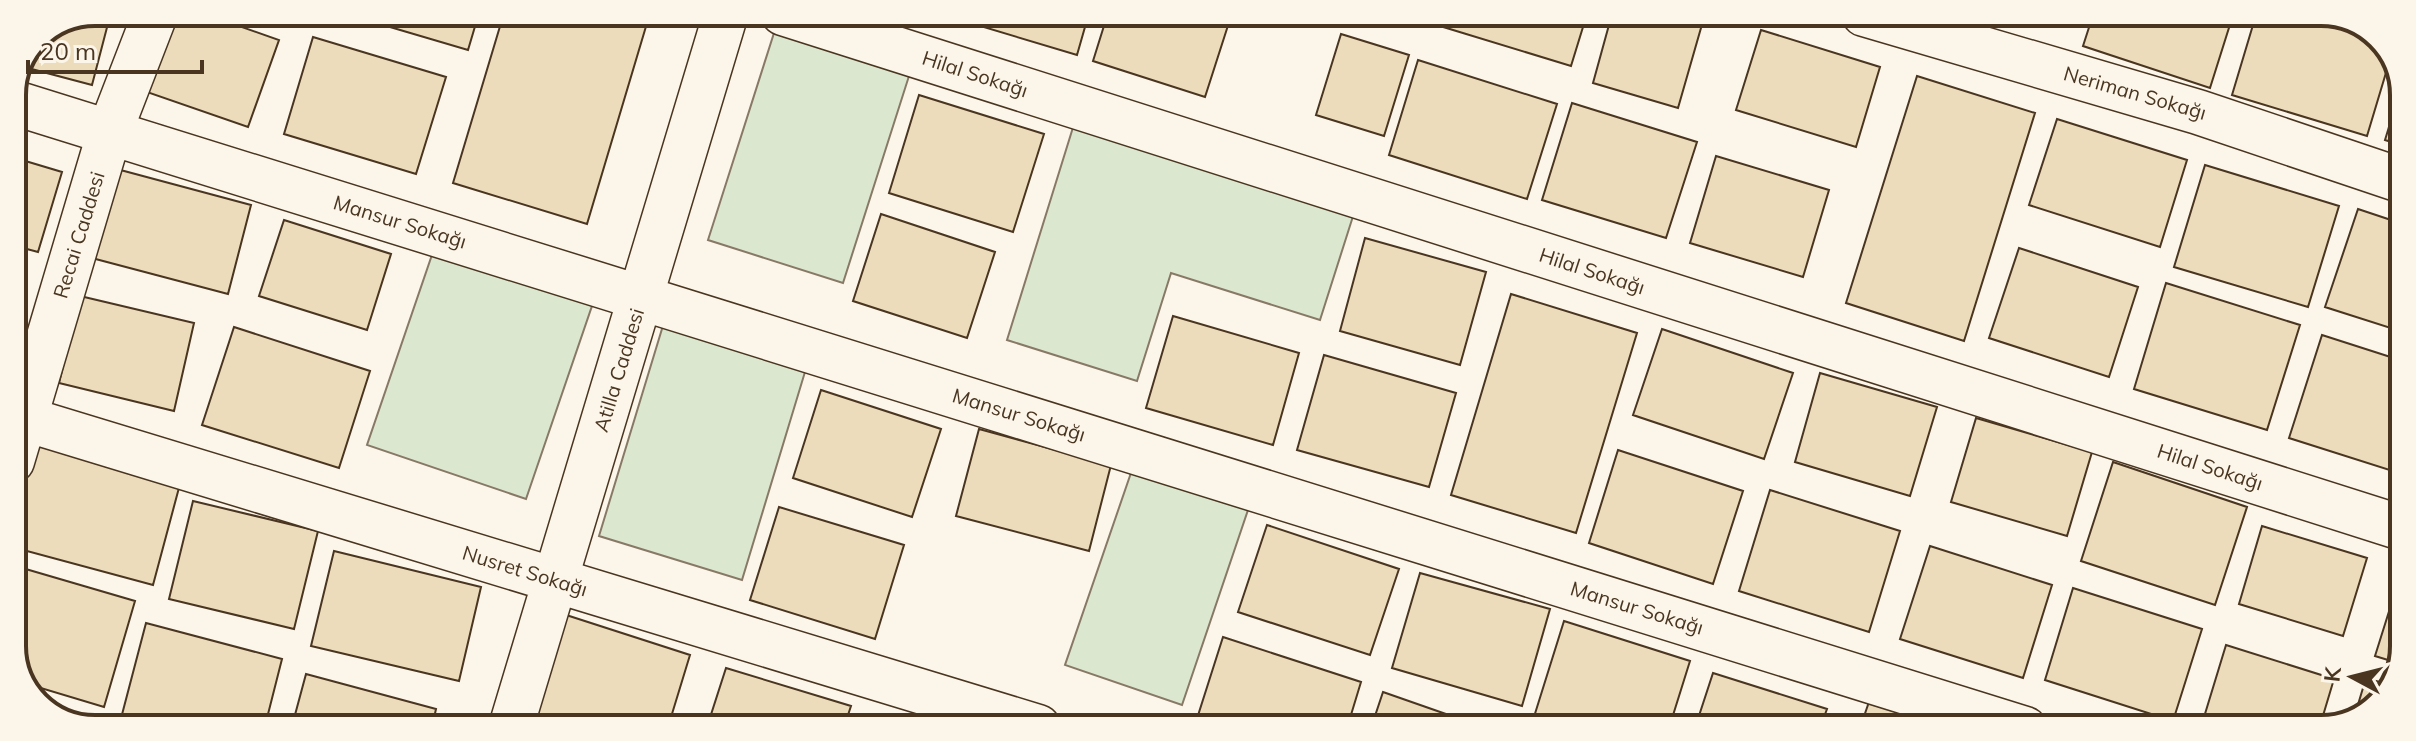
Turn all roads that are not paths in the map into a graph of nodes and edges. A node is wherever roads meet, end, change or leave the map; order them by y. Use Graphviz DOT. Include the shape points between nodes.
graph roads {
  1 [pos="151,26"];
  2 [pos="722,26"];
  3 [pos="824,26"];
  4 [pos="1905,26"];
  5 [pos="26,106"];
  6 [pos="110,131"];
  7 [pos="2390,177"];
  8 [pos="641,298"];
  9 [pos="26,392"];
  10 [pos="26,419"];
  11 [pos="2390,524"];
  12 [pos="555,580"];
  13 [pos="515,715"];
  14 [pos="999,715"];
  15 [pos="1980,715"];
  1 -- 6 [label="street, Recai Caddesi"];
  2 -- 8 [label="street, Atilla Caddesi"];
  3 -- 11 [label="street, Hilal Sokağı"];
  4 -- 7 [label="street, Neriman Sokağı" via="2198,112"];
  5 -- 6 [label="street, Mansur Sokağı"];
  6 -- 8 [label="street, Mansur Sokağı"];
  6 -- 9 [label="street, Recai Caddesi"];
  8 -- 12 [label="street, Atilla Caddesi"];
  8 -- 15 [label="street, Mansur Sokağı"];
  10 -- 12 [label="street, Nusret Sokağı"];
  12 -- 13 [label="street, Atilla Caddesi"];
  12 -- 14 [label="street, Nusret Sokağı"];
}
